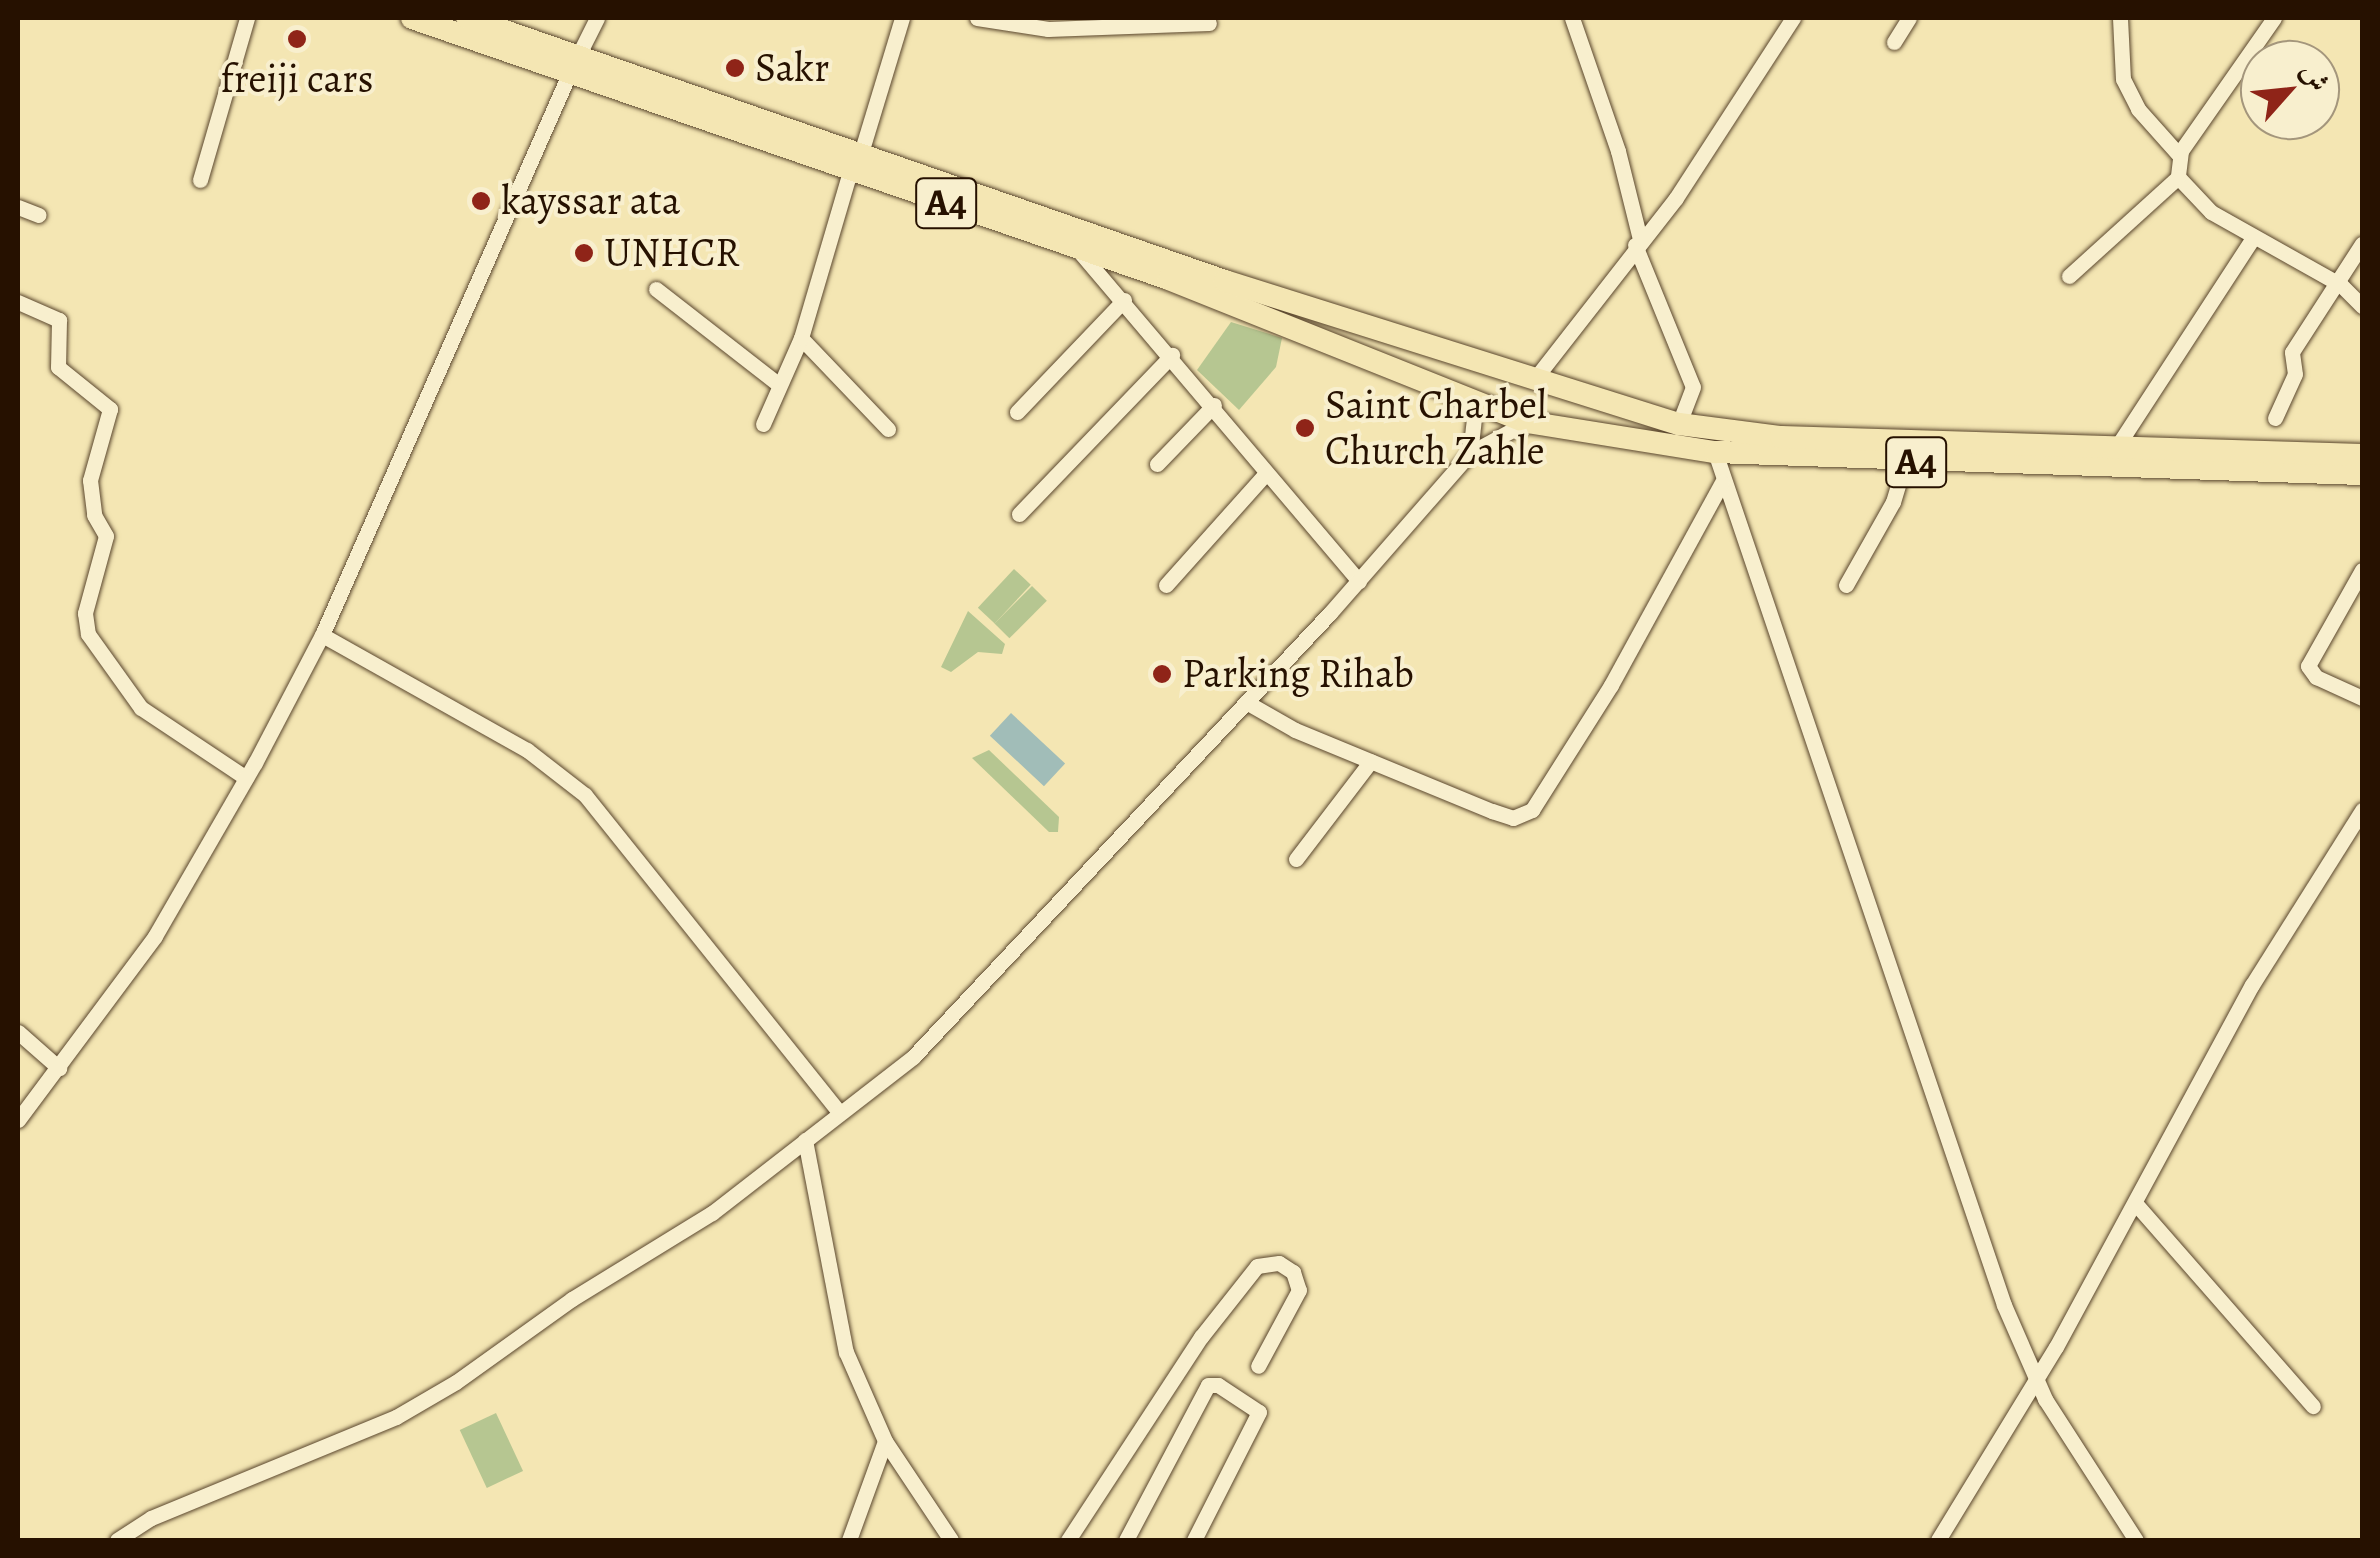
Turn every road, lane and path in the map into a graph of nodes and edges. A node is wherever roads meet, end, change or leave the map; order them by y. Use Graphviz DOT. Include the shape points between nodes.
graph roads {
  1 [pos="248,18"];
  2 [pos="412,18"];
  3 [pos="467,18"];
  4 [pos="596,18"];
  5 [pos="902,18"];
  6 [pos="977,18"];
  7 [pos="1572,18"];
  8 [pos="1793,18"];
  9 [pos="1910,18"];
  10 [pos="2120,18"];
  11 [pos="2274,18"];
  12 [pos="1209,23"];
  13 [pos="1894,42"];
  14 [pos="574,63"];
  15 [pos="2179,155"];
  16 [pos="856,162"];
  17 [pos="2178,177"];
  18 [pos="200,180"];
  19 [pos="18,207"];
  20 [pos="39,215"];
  21 [pos="2252,239"];
  22 [pos="1637,242"];
  23 [pos="2362,244"];
  24 [pos="1076,248"];
  25 [pos="2069,276"];
  26 [pos="2341,285"];
  27 [pos="656,288"];
  28 [pos="1124,300"];
  29 [pos="18,302"];
  30 [pos="2362,306"];
  31 [pos="801,338"];
  32 [pos="1172,355"];
  33 [pos="1490,364"];
  34 [pos="1536,376"];
  35 [pos="778,384"];
  36 [pos="1568,389"];
  37 [pos="1476,401"];
  38 [pos="1214,405"];
  39 [pos="1017,412"];
  40 [pos="2274,418"];
  41 [pos="1527,422"];
  42 [pos="763,424"];
  43 [pos="1679,424"];
  44 [pos="1556,428"];
  45 [pos="888,429"];
  46 [pos="2116,448"];
  47 [pos="1714,452"];
  48 [pos="1470,454"];
  49 [pos="2362,455"];
  50 [pos="1904,462"];
  51 [pos="1157,464"];
  52 [pos="1266,473"];
  53 [pos="2362,474"];
  54 [pos="1722,482"];
  55 [pos="1019,514"];
  56 [pos="2362,570"];
  57 [pos="1359,581"];
  58 [pos="1846,585"];
  59 [pos="1166,586"];
  60 [pos="322,634"];
  61 [pos="2362,698"];
  62 [pos="1246,702"];
  63 [pos="1372,761"];
  64 [pos="246,778"];
  65 [pos="2362,810"];
  66 [pos="1296,858"];
  67 [pos="18,1032"];
  68 [pos="59,1068"];
  69 [pos="838,1111"];
  70 [pos="18,1120"];
  71 [pos="805,1140"];
  72 [pos="2135,1203"];
  73 [pos="1258,1366"];
  74 [pos="2034,1376"];
  75 [pos="2313,1406"];
  76 [pos="885,1442"];
  77 [pos="117,1540"];
  78 [pos="849,1540"];
  79 [pos="951,1540"];
  80 [pos="1068,1540"];
  81 [pos="1126,1540"];
  82 [pos="1194,1540"];
  83 [pos="1938,1540"];
  84 [pos="2136,1540"];
  1 -- 18 [label="street"];
  2 -- 14 [label="highway, A4"];
  3 -- 14 [label="highway, A4"];
  4 -- 14 [label="street"];
  5 -- 16 [label="street"];
  6 -- 12 [label="street" via="1048,29"];
  7 -- 22 [label="street" via="1618,151"];
  8 -- 22 [label="street" via="1704,158"];
  9 -- 13 [label="street"];
  10 -- 15 [label="street" via="2123,79 2138,109"];
  11 -- 15 [label="street"];
  14 -- 16 [label="highway, A4"];
  14 -- 60 [label="street"];
  15 -- 17 [label="street"];
  16 -- 24 [label="highway, A4"];
  16 -- 31 [label="street"];
  16 -- 33 [label="highway, A4"];
  17 -- 21 [label="street" via="2197,202"];
  17 -- 25 [label="street"];
  19 -- 20 [label="street"];
  21 -- 26 [label="street"];
  21 -- 46 [label="street"];
  22 -- 34 [label="street"];
  22 -- 43 [label="street" via="1693,388"];
  23 -- 26 [label="street"];
  24 -- 28 [label="street"];
  24 -- 37 [label="highway, A4"];
  26 -- 30 [label="street"];
  26 -- 40 [label="street" via="2292,352 2296,374"];
  27 -- 35 [label="street"];
  28 -- 32 [label="street"];
  28 -- 39 [label="street"];
  29 -- 64 [label="street" via="59,320 58,367 110,409 90,480 94,516 106,536 84,613 88,634 141,708"];
  31 -- 35 [label="street"];
  31 -- 45 [label="street"];
  32 -- 38 [label="street"];
  32 -- 55 [label="street"];
  33 -- 34 [label="highway, A4"];
  33 -- 37 [label="highway"];
  34 -- 36 [label="highway, A4"];
  35 -- 42 [label="street"];
  36 -- 43 [label="highway, A4"];
  36 -- 44 [label="highway" via="1568,414"];
  37 -- 41 [label="highway, A4"];
  37 -- 48 [label="street"];
  38 -- 51 [label="street"];
  38 -- 52 [label="street"];
  41 -- 44 [label="highway, A4"];
  41 -- 48 [label="street"];
  43 -- 46 [label="highway, A4" via="1781,436"];
  44 -- 47 [label="highway, A4"];
  46 -- 49 [label="highway, A4"];
  47 -- 50 [label="highway, A4"];
  47 -- 54 [label="street"];
  48 -- 57 [label="street"];
  50 -- 53 [label="highway, A4"];
  50 -- 58 [label="street" via="1894,502"];
  52 -- 57 [label="street"];
  52 -- 59 [label="street"];
  54 -- 63 [label="street" via="1611,684 1532,810 1513,818"];
  54 -- 74 [label="street" via="1883,961"];
  56 -- 61 [label="street" via="2308,666"];
  57 -- 62 [label="street"];
  60 -- 64 [label="street"];
  60 -- 69 [label="street" via="527,750 585,795"];
  62 -- 63 [label="street"];
  62 -- 69 [label="street" via="939,1036"];
  63 -- 66 [label="street"];
  64 -- 68 [label="street" via="165,920"];
  65 -- 72 [label="street" via="2252,985"];
  67 -- 68 [label="street"];
  68 -- 70 [label="street"];
  69 -- 71 [label="street"];
  71 -- 76 [label="street" via="842,1336"];
  71 -- 77 [label="street" via="712,1213 424,1401 151,1518"];
  72 -- 74 [label="street"];
  72 -- 75 [label="street"];
  73 -- 80 [label="street" via="1299,1290 1293,1272 1266,1261 1201,1337"];
  74 -- 83 [label="street"];
  74 -- 84 [label="street"];
  76 -- 78 [label="street"];
  76 -- 79 [label="street"];
  81 -- 82 [label="street" via="1208,1385 1218,1384 1260,1412"];
}
